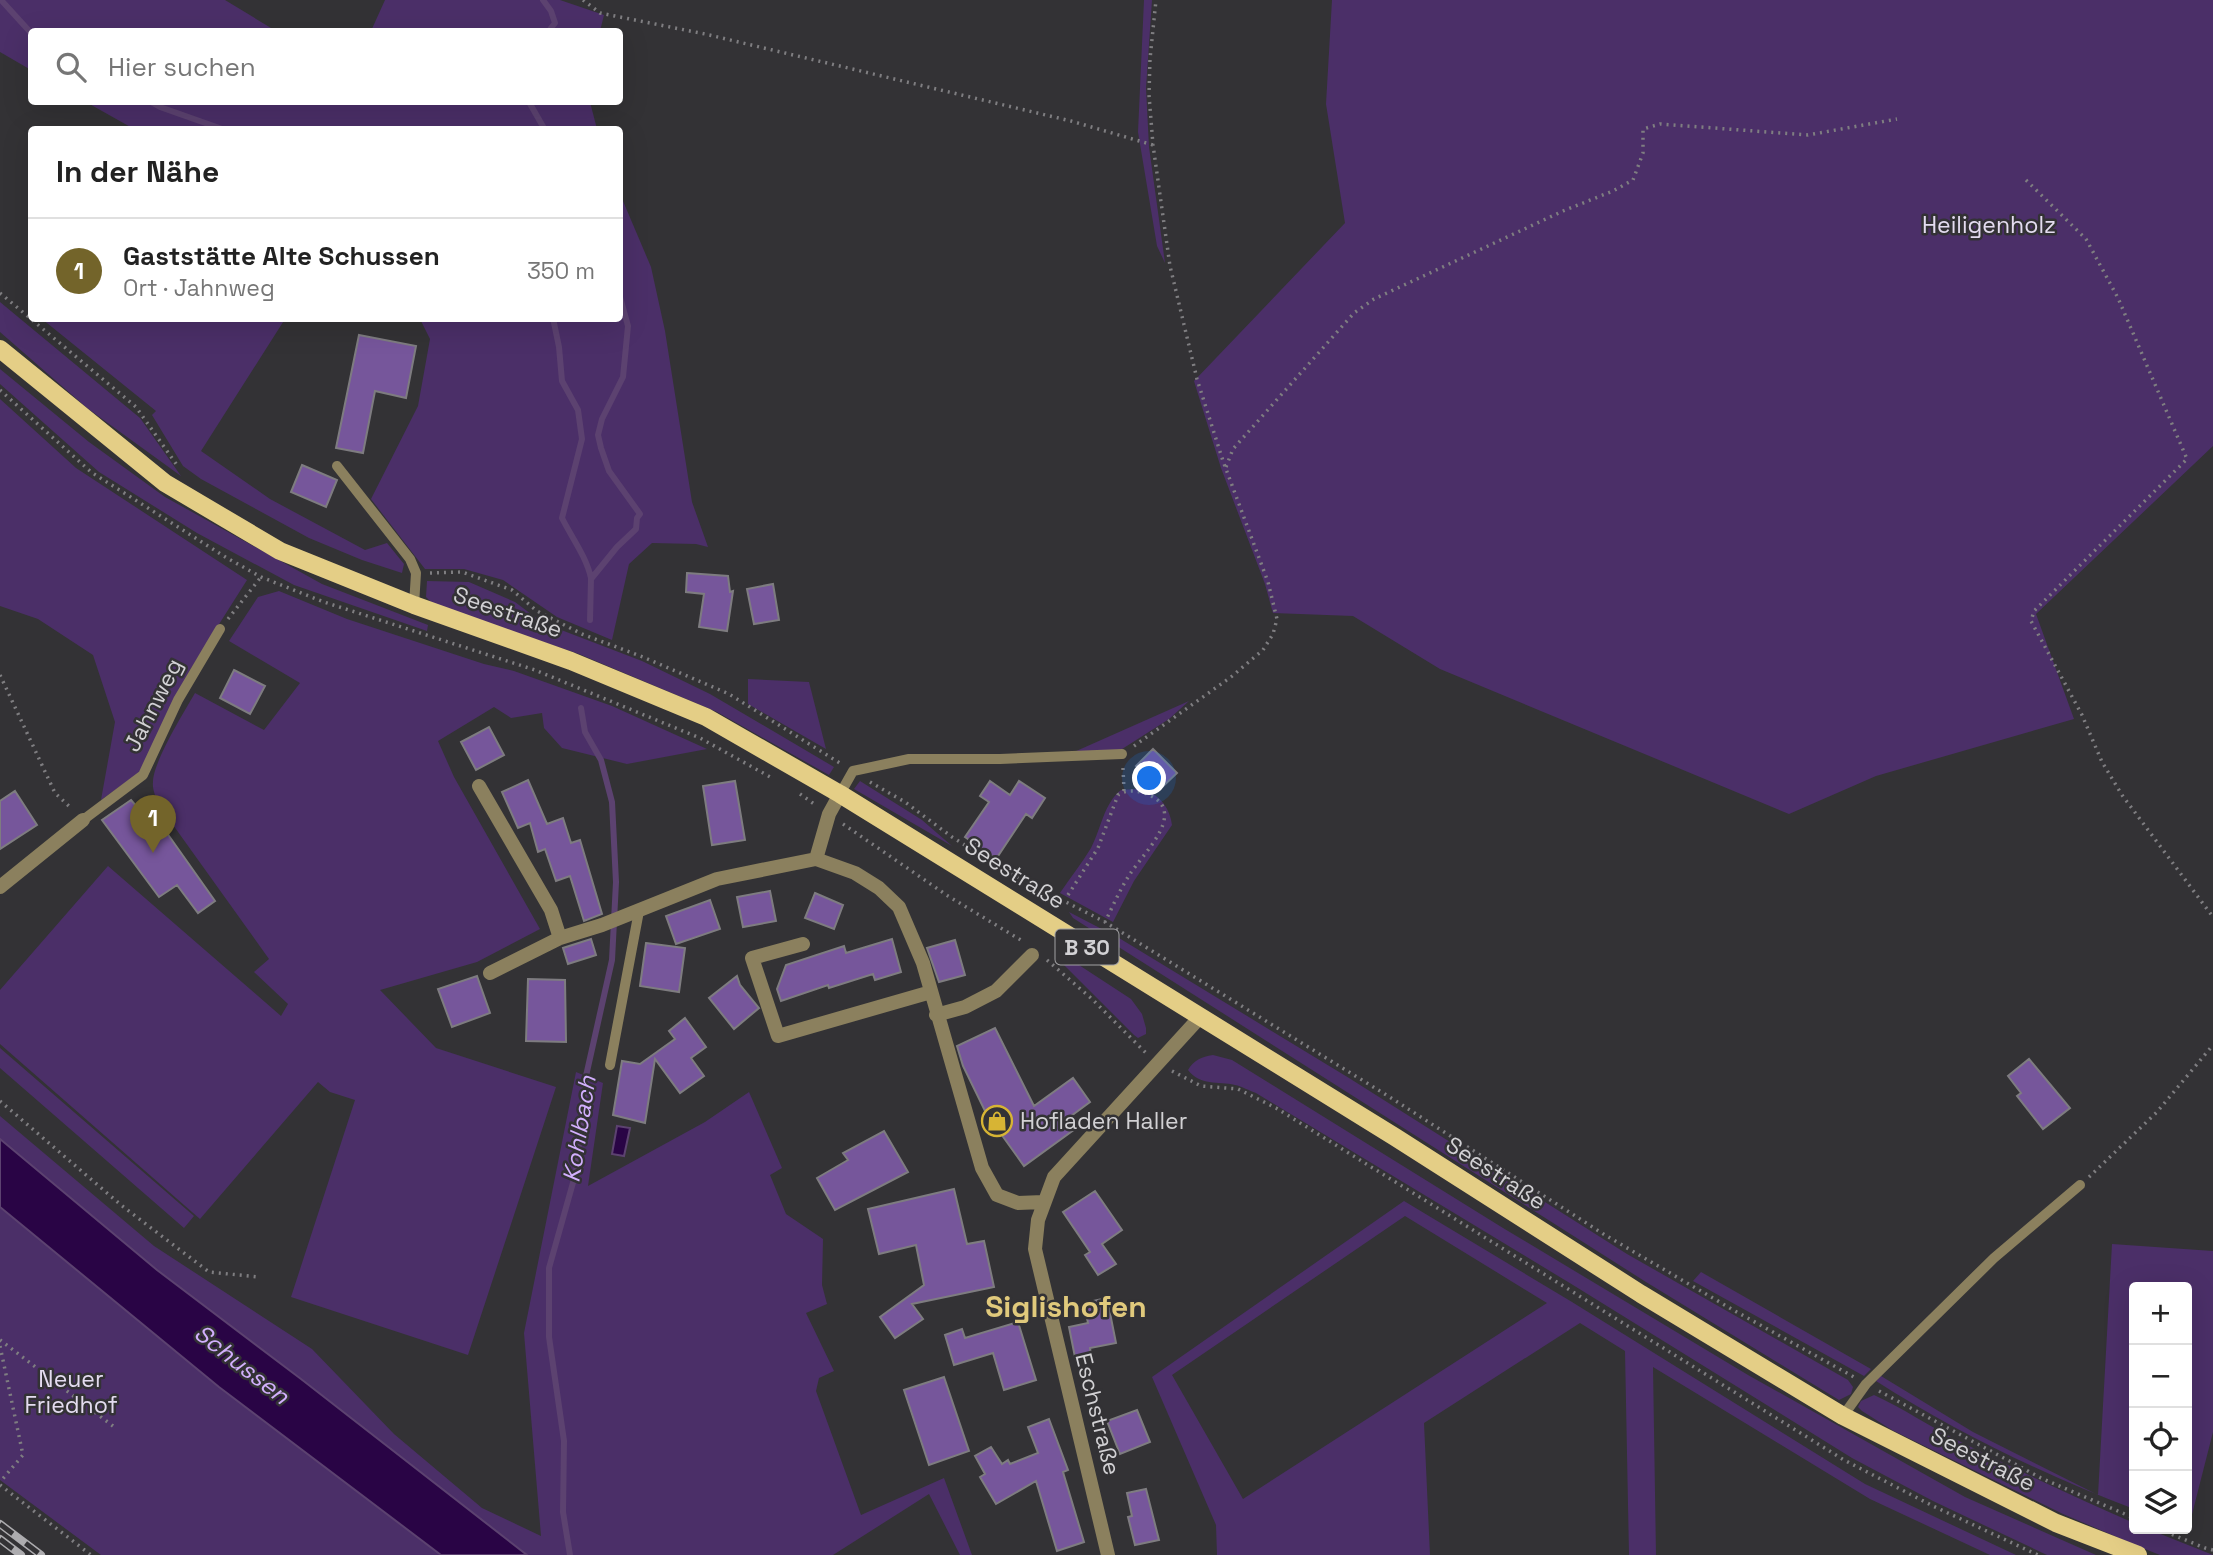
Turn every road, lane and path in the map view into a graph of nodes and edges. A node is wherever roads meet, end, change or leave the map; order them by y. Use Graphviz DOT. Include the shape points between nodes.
graph roads {
  1 [pos="583,0"];
  2 [pos="1156,0"];
  3 [pos="1897,119"];
  4 [pos="1153,145"];
  5 [pos="2026,180"];
  6 [pos="0,349"];
  7 [pos="0,390"];
  8 [pos="337,466"];
  9 [pos="1226,467"];
  10 [pos="261,577"];
  11 [pos="414,605"];
  12 [pos="220,629"];
  13 [pos="0,675"];
  14 [pos="1122,754"];
  15 [pos="853,771"];
  16 [pos="772,778"];
  17 [pos="479,786"];
  18 [pos="1124,791"];
  19 [pos="796,792"];
  20 [pos="840,794"];
  21 [pos="829,814"];
  22 [pos="83,820"];
  23 [pos="816,859"];
  24 [pos="0,887"];
  25 [pos="1068,895"];
  26 [pos="632,913"];
  27 [pos="2213,917"];
  28 [pos="1105,922"];
  29 [pos="560,938"];
  30 [pos="803,944"];
  31 [pos="1035,953"];
  32 [pos="490,973"];
  33 [pos="931,992"];
  34 [pos="936,1014"];
  35 [pos="1201,1016"];
  36 [pos="2213,1045"];
  37 [pos="1156,1063"];
  38 [pos="610,1065"];
  39 [pos="0,1101"];
  40 [pos="2080,1185"];
  41 [pos="1043,1202"];
  42 [pos="259,1278"];
  43 [pos="0,1340"];
  44 [pos="0,1346"];
  45 [pos="1866,1384"];
  46 [pos="1843,1416"];
  47 [pos="113,1426"];
  48 [pos="0,1483"];
  49 [pos="2129,1516"];
  50 [pos="2172,1534"];
  51 [pos="2213,1550"];
  52 [pos="92,1555"];
  53 [pos="1108,1555"];
  54 [pos="2038,1555"];
  55 [pos="2138,1555"];
  1 -- 4 [label="path" via="600,13 1071,121"];
  2 -- 4 [label="path" via="1149,95"];
  3 -- 9 [label="path" via="1808,135 1660,124 1643,129 1643,153 1633,180 1374,299 1354,313 1233,449"];
  4 -- 9 [label="path" via="1170,266 1197,379"];
  5 -- 27 [label="path" via="2086,239 2118,298 2187,459 2034,611 2031,621 2122,795"];
  6 -- 11 [label="main road, Seestraße / B 30" via="165,483 280,551"];
  7 -- 10 [label="path" via="91,472"];
  8 -- 11 [label="lane" via="411,558 416,573"];
  9 -- 14 [label="path" via="1268,582 1277,619 1273,634 1263,650 1231,677"];
  10 -- 12 [label="path"];
  10 -- 16 [label="path" via="535,670 700,738"];
  11 -- 20 [label="main road, Seestraße / B 30" via="570,661 706,717"];
  12 -- 22 [label="lane, Jahnweg" via="178,700 143,775"];
  13 -- 22 [label="path" via="55,793"];
  14 -- 15 [label="lane" via="909,759"];
  14 -- 18 [label="path"];
  15 -- 20 [label="lane"];
  15 -- 28 [label="path" via="1015,876"];
  17 -- 29 [label="street" via="551,909"];
  18 -- 25 [label="path" via="1118,795 1098,848"];
  18 -- 28 [label="path" via="1153,797 1166,818"];
  19 -- 21 [label="path"];
  20 -- 21 [label="street"];
  20 -- 35 [label="main road, Seestraße / B 30"];
  21 -- 23 [label="street"];
  21 -- 31 [label="path"];
  22 -- 24 [label="street, Jahnweg"];
  23 -- 26 [label="street" via="716,879"];
  23 -- 33 [label="street" via="855,873 900,907"];
  26 -- 29 [label="street"];
  26 -- 38 [label="lane"];
  28 -- 45 [label="path" via="1605,1235"];
  29 -- 32 [label="street"];
  30 -- 33 [label="street" via="752,958 778,1036"];
  31 -- 34 [label="street" via="996,991 965,1007"];
  31 -- 37 [label="path" via="1092,999"];
  33 -- 34 [label="street"];
  34 -- 41 [label="street" via="982,1168 997,1195 1018,1203"];
  35 -- 37 [label="street, Eschstraße"];
  35 -- 46 [label="main road, Seestraße / B 30"];
  36 -- 40 [label="path" via="2157,1112"];
  37 -- 41 [label="street, Eschstraße" via="1054,1177"];
  37 -- 54 [label="path" via="1201,1086 1238,1089 1276,1108 1843,1460"];
  39 -- 42 [label="path" via="121,1205 209,1272"];
  40 -- 45 [label="lane" via="1994,1258"];
  41 -- 53 [label="street, Eschstraße" via="1035,1250"];
  43 -- 47 [label="path"];
  44 -- 48 [label="path" via="23,1455"];
  45 -- 46 [label="lane"];
  45 -- 49 [label="path" via="2041,1478"];
  46 -- 55 [label="main road, Seestraße / B 30" via="2056,1522"];
  48 -- 52 [label="path"];
  50 -- 51 [label="path"];
}
